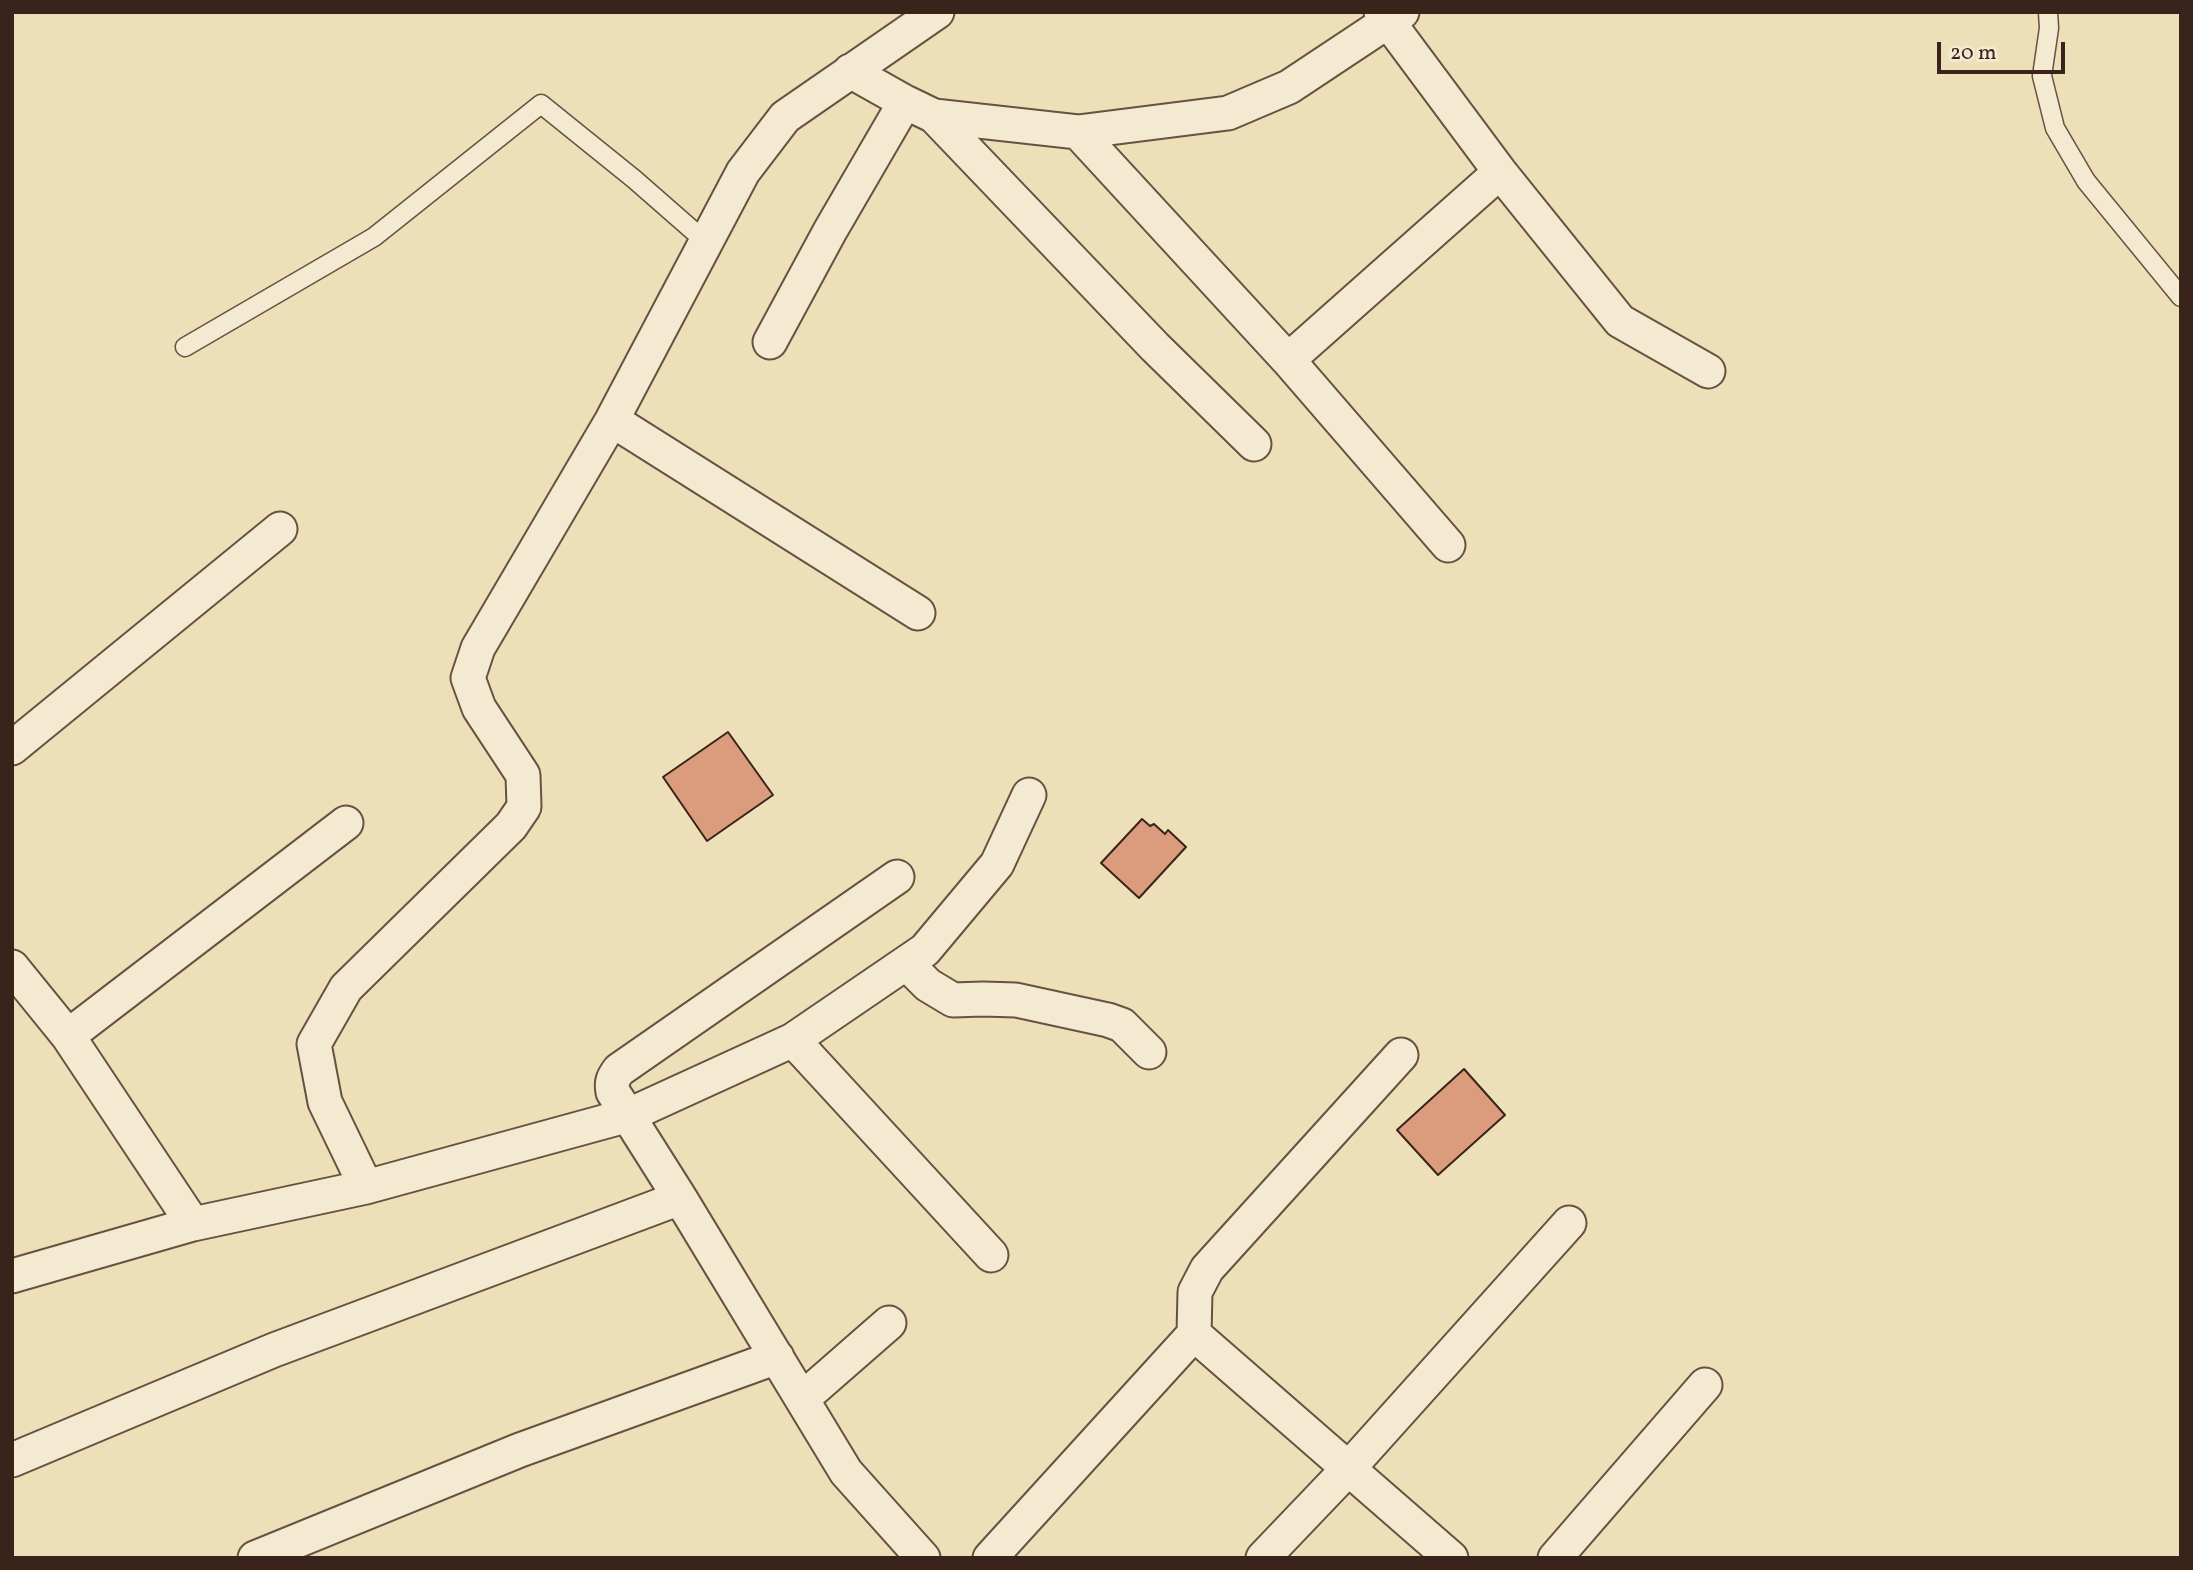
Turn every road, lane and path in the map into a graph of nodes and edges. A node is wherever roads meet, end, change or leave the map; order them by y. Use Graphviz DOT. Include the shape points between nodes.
graph roads {
  1 [pos="937,12"];
  2 [pos="2048,12"];
  3 [pos="1390,15"];
  4 [pos="850,71"];
  5 [pos="905,102"];
  6 [pos="934,116"];
  7 [pos="1078,132"];
  8 [pos="1500,172"];
  9 [pos="706,242"];
  10 [pos="2181,297"];
  11 [pos="770,342"];
  12 [pos="185,347"];
  13 [pos="1288,360"];
  14 [pos="1708,371"];
  15 [pos="612,420"];
  16 [pos="1254,444"];
  17 [pos="281,529"];
  18 [pos="1448,545"];
  19 [pos="918,614"];
  20 [pos="12,748"];
  21 [pos="1029,795"];
  22 [pos="346,823"];
  23 [pos="898,877"];
  24 [pos="906,963"];
  25 [pos="12,967"];
  26 [pos="68,1036"];
  27 [pos="793,1040"];
  28 [pos="1149,1052"];
  29 [pos="1401,1055"];
  30 [pos="629,1115"];
  31 [pos="366,1187"];
  32 [pos="680,1198"];
  33 [pos="1569,1223"];
  34 [pos="193,1224"];
  35 [pos="991,1255"];
  36 [pos="12,1276"];
  37 [pos="889,1323"];
  38 [pos="1194,1334"];
  39 [pos="777,1357"];
  40 [pos="1705,1385"];
  41 [pos="802,1399"];
  42 [pos="12,1460"];
  43 [pos="1348,1469"];
  44 [pos="255,1558"];
  45 [pos="923,1558"];
  46 [pos="990,1558"];
  47 [pos="1263,1558"];
  48 [pos="1451,1558"];
  49 [pos="1555,1558"];
  1 -- 4 [label="street"];
  2 -- 10 [label="lane" via="2042,76 2055,128 2086,181"];
  3 -- 7 [label="street" via="1289,87 1228,113"];
  3 -- 8 [label="street"];
  4 -- 5 [label="street"];
  4 -- 9 [label="street" via="785,117 743,172"];
  5 -- 6 [label="street"];
  5 -- 11 [label="street"];
  6 -- 7 [label="street"];
  6 -- 16 [label="street"];
  7 -- 13 [label="street"];
  8 -- 13 [label="street"];
  8 -- 14 [label="street" via="1620,321"];
  9 -- 12 [label="lane" via="541,104 374,237"];
  9 -- 15 [label="street"];
  13 -- 18 [label="street"];
  15 -- 19 [label="street"];
  15 -- 31 [label="street" via="478,648 468,678 479,708 523,775 524,807 346,988 314,1044 325,1102"];
  17 -- 20 [label="street"];
  21 -- 24 [label="street" via="997,864 925,950"];
  22 -- 26 [label="street"];
  23 -- 30 [label="street" via="619,1070 613,1077 613,1092"];
  24 -- 27 [label="street"];
  24 -- 28 [label="street" via="928,985 953,1000 1016,1000 1108,1020 1122,1024"];
  25 -- 26 [label="street"];
  26 -- 34 [label="street"];
  27 -- 30 [label="street"];
  27 -- 35 [label="street"];
  29 -- 38 [label="street" via="1207,1269 1195,1292"];
  30 -- 31 [label="street"];
  30 -- 32 [label="street"];
  31 -- 34 [label="street"];
  32 -- 39 [label="street"];
  32 -- 42 [label="street" via="274,1349"];
  33 -- 43 [label="street"];
  34 -- 36 [label="street"];
  37 -- 41 [label="street"];
  38 -- 43 [label="street"];
  38 -- 46 [label="street"];
  39 -- 41 [label="street"];
  39 -- 44 [label="street" via="520,1450"];
  40 -- 49 [label="street"];
  41 -- 45 [label="street" via="846,1472"];
  43 -- 47 [label="street"];
  43 -- 48 [label="street"];
}
